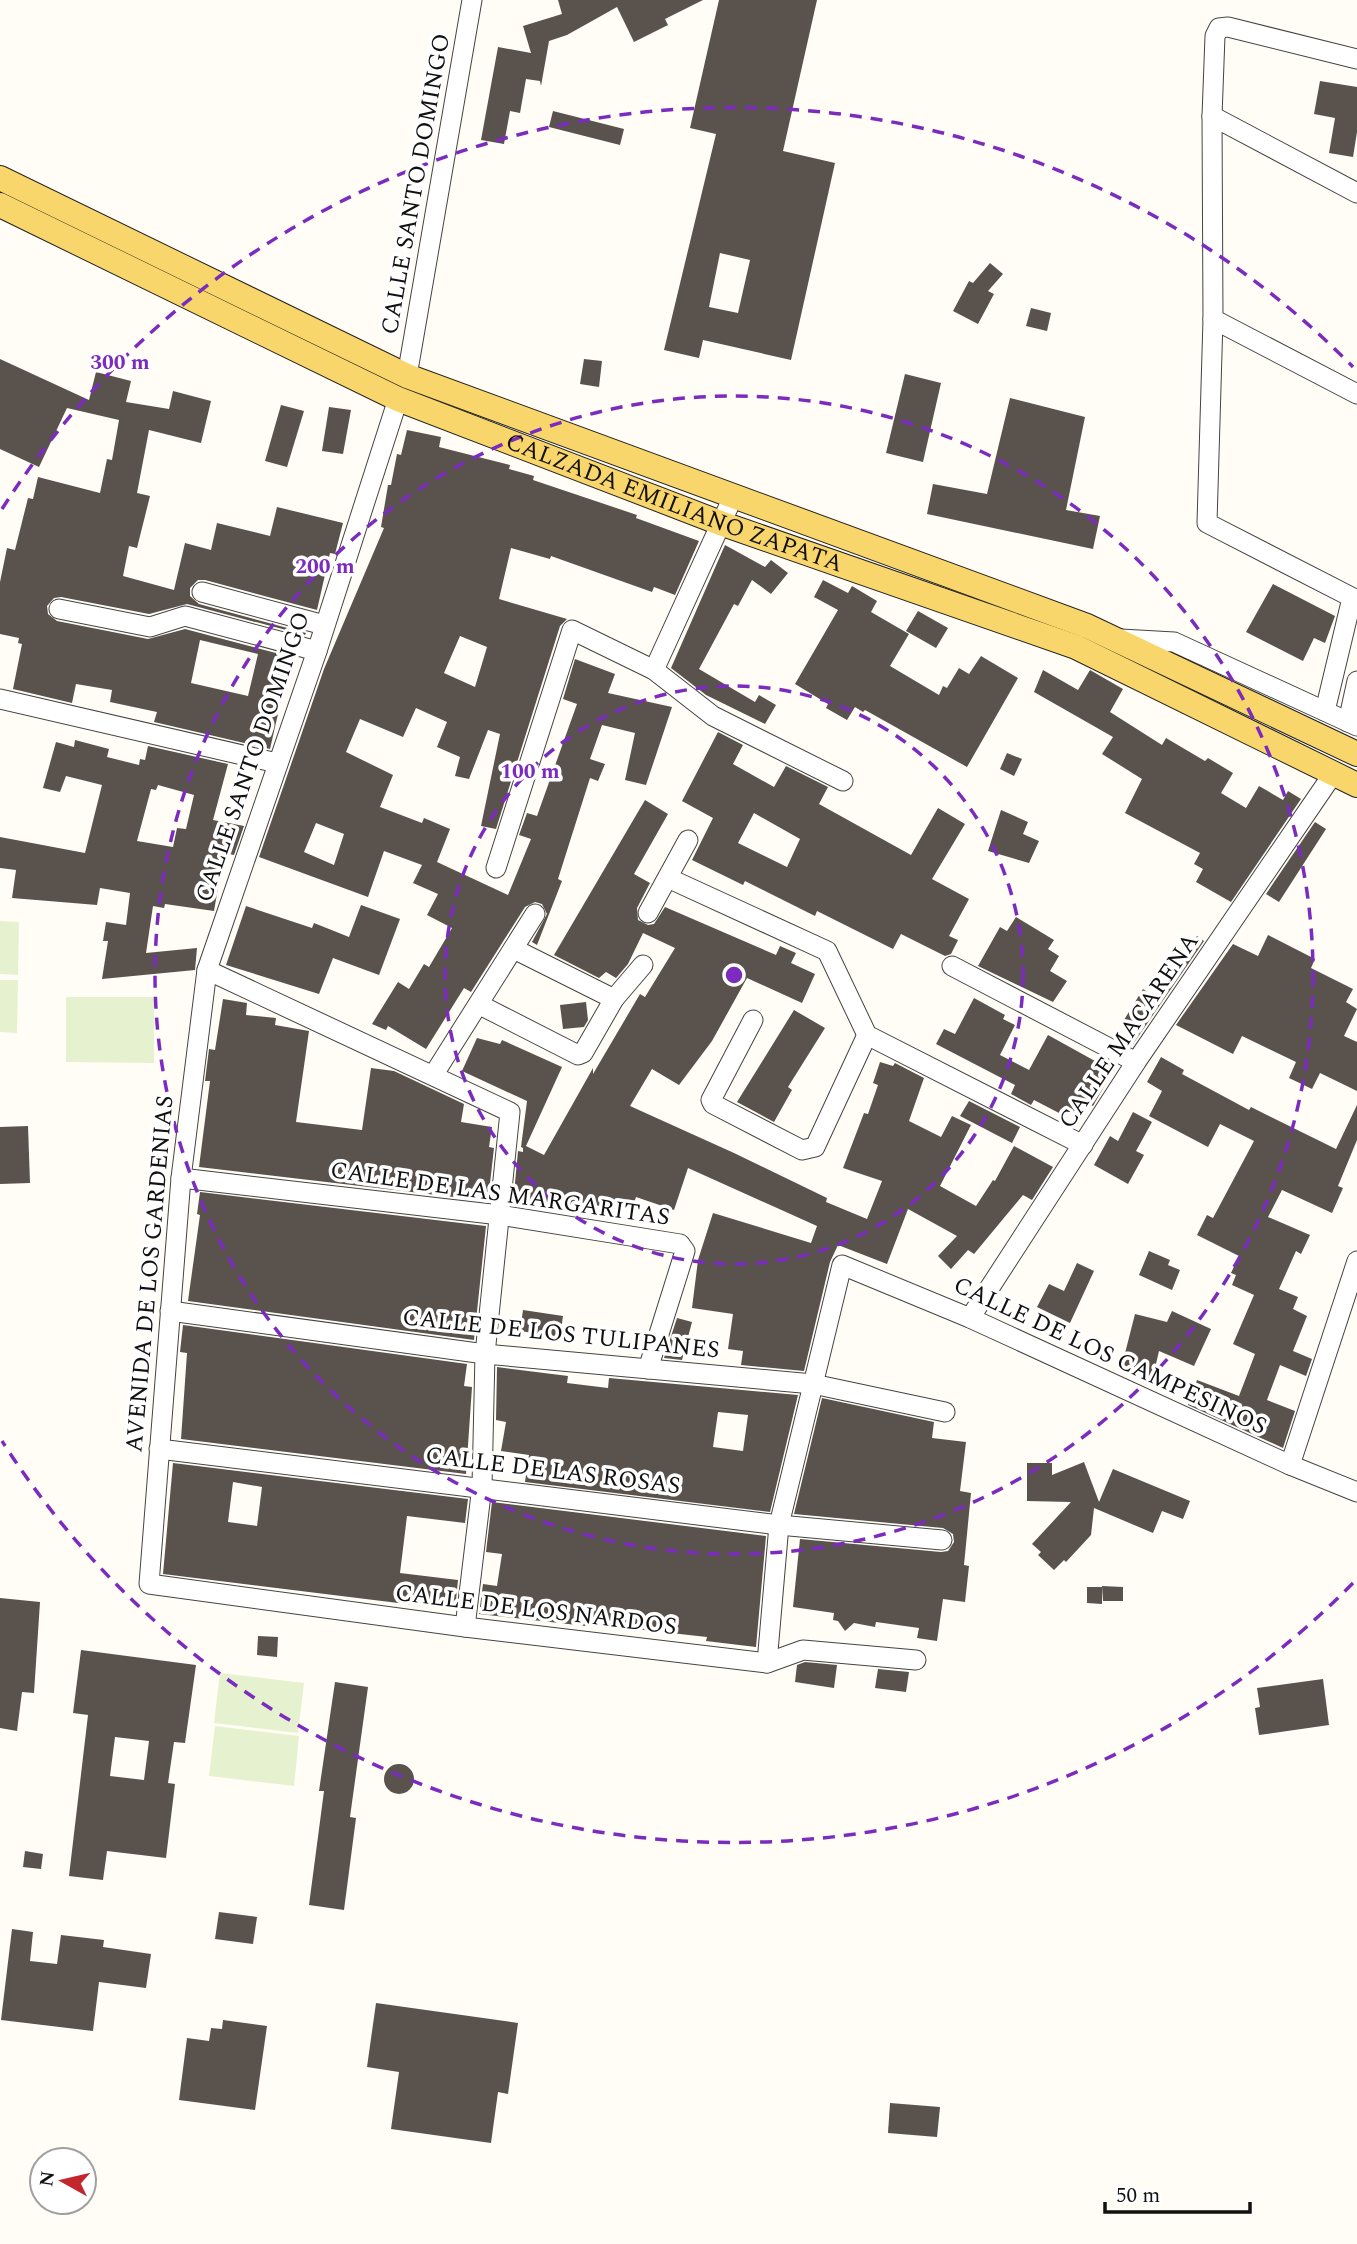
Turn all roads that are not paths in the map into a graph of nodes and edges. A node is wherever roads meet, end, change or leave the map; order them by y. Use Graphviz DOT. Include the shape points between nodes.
graph roads {
  1 [pos="472,0"];
  2 [pos="1357,59"];
  3 [pos="1212,116"];
  4 [pos="0,178"];
  5 [pos="1357,192"];
  6 [pos="0,205"];
  7 [pos="224,300"];
  8 [pos="1213,319"];
  9 [pos="407,376"];
  10 [pos="1357,394"];
  11 [pos="398,399"];
  12 [pos="733,496"];
  13 [pos="723,524"];
  14 [pos="202,592"];
  15 [pos="1355,599"];
  16 [pos="59,609"];
  17 [pos="324,625"];
  18 [pos="1112,638"];
  19 [pos="317,651"];
  20 [pos="654,670"];
  21 [pos="1357,681"];
  22 [pos="0,699"];
  23 [pos="1325,711"];
  24 [pos="1353,724"];
  25 [pos="1357,754"];
  26 [pos="277,763"];
  27 [pos="1333,774"];
  28 [pos="843,781"];
  29 [pos="1357,785"];
  30 [pos="688,841"];
  31 [pos="496,868"];
  32 [pos="668,878"];
  33 [pos="535,914"];
  34 [pos="648,914"];
  35 [pos="514,948"];
  36 [pos="643,965"];
  37 [pos="951,966"];
  38 [pos="207,970"];
  39 [pos="614,999"];
  40 [pos="480,1005"];
  41 [pos="753,1020"];
  42 [pos="867,1035"];
  43 [pos="1136,1062"];
  44 [pos="434,1074"];
  45 [pos="1083,1145"];
  46 [pos="181,1178"];
  47 [pos="500,1215"];
  48 [pos="1357,1261"];
  49 [pos="170,1311"];
  50 [pos="970,1318"];
  51 [pos="485,1354"];
  52 [pos="648,1369"];
  53 [pos="813,1384"];
  54 [pos="945,1412"];
  55 [pos="159,1449"];
  56 [pos="1290,1465"];
  57 [pos="482,1486"];
  58 [pos="1357,1492"];
  59 [pos="779,1525"];
  60 [pos="942,1540"];
  61 [pos="149,1584"];
  62 [pos="465,1627"];
  63 [pos="916,1660"];
  64 [pos="767,1663"];
  1 -- 9 [label="street, CALLE SANTO DOMINGO"];
  2 -- 3 [label="street" via="1219,28"];
  3 -- 5 [label="street"];
  3 -- 8 [label="street"];
  4 -- 7 [label="main road, CALZADA EMILIANO ZAPATA"];
  6 -- 7 [label="main road, CALZADA EMILIANO ZAPATA"];
  7 -- 9 [label="main road, CALZADA EMILIANO ZAPATA"];
  7 -- 11 [label="main road, CALZADA EMILIANO ZAPATA"];
  8 -- 10 [label="street"];
  8 -- 15 [label="street" via="1207,523"];
  9 -- 12 [label="main road, CALZADA EMILIANO ZAPATA"];
  11 -- 13 [label="main road, CALZADA EMILIANO ZAPATA"];
  11 -- 17 [label="street, CALLE SANTO DOMINGO"];
  12 -- 13 [label="street"];
  12 -- 18 [label="main road, CALZADA EMILIANO ZAPATA"];
  13 -- 20 [label="street"];
  13 -- 27 [label="main road, CALZADA EMILIANO ZAPATA" via="1076,647"];
  14 -- 17 [label="street"];
  15 -- 23 [label="street"];
  16 -- 19 [label="street" via="150,627 185,616"];
  17 -- 19 [label="street, CALLE SANTO DOMINGO"];
  18 -- 23 [label="street" via="1174,642"];
  18 -- 25 [label="main road, CALZADA EMILIANO ZAPATA"];
  19 -- 26 [label="street, CALLE SANTO DOMINGO"];
  20 -- 28 [label="street" via="713,716"];
  20 -- 31 [label="street" via="572,630"];
  21 -- 24 [label="street"];
  22 -- 26 [label="street"];
  23 -- 24 [label="street"];
  26 -- 38 [label="street, CALLE SANTO DOMINGO"];
  27 -- 29 [label="main road, CALZADA EMILIANO ZAPATA"];
  27 -- 43 [label="street, CALLE MACARENA"];
  30 -- 32 [label="street"];
  32 -- 34 [label="street"];
  32 -- 42 [label="street" via="827,951"];
  33 -- 35 [label="street"];
  35 -- 39 [label="street"];
  35 -- 40 [label="street"];
  36 -- 39 [label="street"];
  37 -- 43 [label="street"];
  38 -- 44 [label="street"];
  38 -- 46 [label="street, AVENIDA DE LOS GARDENIAS"];
  39 -- 40 [label="street" via="578,1055"];
  40 -- 44 [label="street"];
  41 -- 42 [label="street" via="710,1100 802,1150 815,1147"];
  42 -- 45 [label="street"];
  43 -- 45 [label="street, CALLE MACARENA"];
  44 -- 47 [label="street" via="510,1112"];
  45 -- 50 [label="street, CALLE MACARENA"];
  46 -- 47 [label="street, CALLE DE LAS MARGARITAS"];
  46 -- 49 [label="street, AVENIDA DE LOS GARDENIAS"];
  47 -- 51 [label="street"];
  47 -- 52 [label="street, CALLE DE LAS MARGARITAS" via="684,1246"];
  48 -- 56 [label="street"];
  49 -- 51 [label="street, CALLE DE LOS TULIPANES"];
  49 -- 55 [label="street, AVENIDA DE LOS GARDENIAS"];
  50 -- 53 [label="street, CALLE DE LOS CAMPESINOS" via="842,1265"];
  50 -- 56 [label="street, CALLE DE LOS CAMPESINOS"];
  51 -- 52 [label="street, CALLE DE LOS TULIPANES"];
  51 -- 57 [label="street"];
  52 -- 53 [label="street, CALLE DE LOS TULIPANES"];
  53 -- 54 [label="street, CALLE DE LOS TULIPANES"];
  53 -- 59 [label="street"];
  55 -- 57 [label="street, CALLE DE LAS ROSAS"];
  55 -- 61 [label="street, AVENIDA DE LOS GARDENIAS"];
  56 -- 58 [label="street, CALLE DE LOS CAMPESINOS"];
  57 -- 59 [label="street, CALLE DE LAS ROSAS"];
  57 -- 62 [label="street"];
  59 -- 60 [label="street, CALLE DE LAS ROSAS"];
  59 -- 64 [label="street"];
  61 -- 62 [label="street, CALLE DE LOS NARDOS"];
  62 -- 64 [label="street, CALLE DE LOS NARDOS"];
  63 -- 64 [label="street, CALLE DE LOS NARDOS" via="803,1650"];
}
